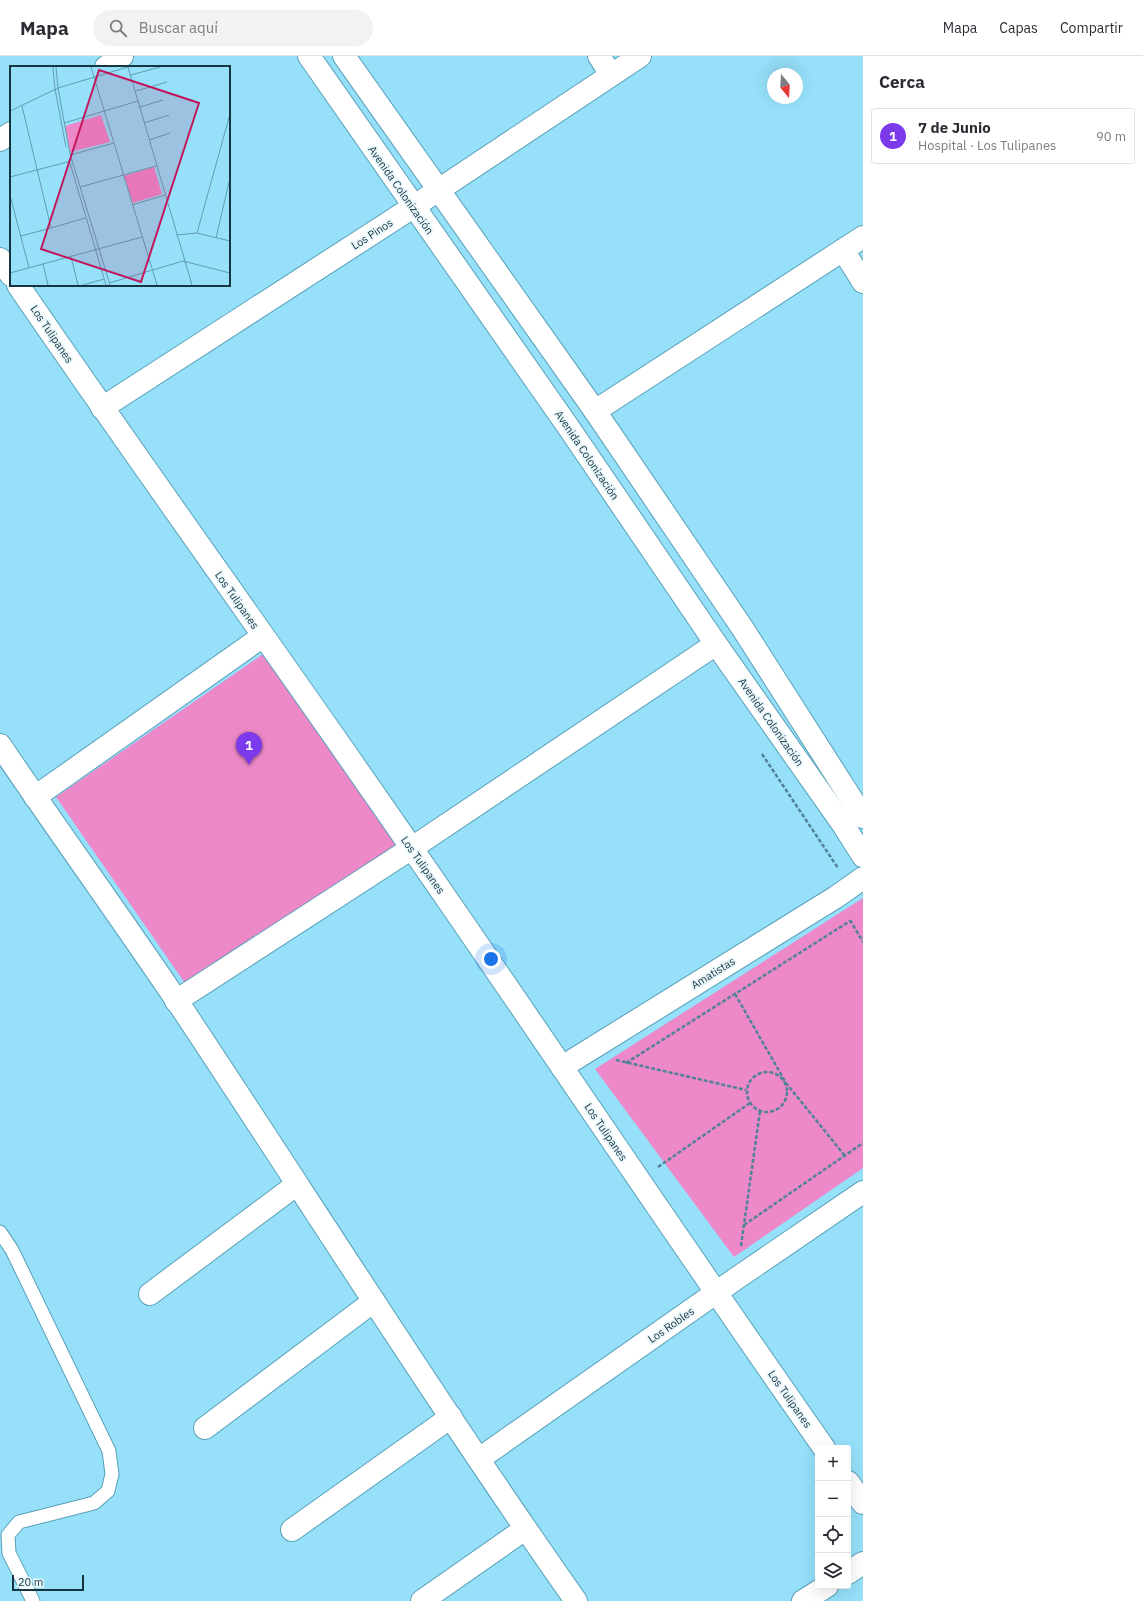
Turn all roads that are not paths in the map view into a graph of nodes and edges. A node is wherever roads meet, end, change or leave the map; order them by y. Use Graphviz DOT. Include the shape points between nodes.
graph roads {
  1 [pos="122,56"];
  2 [pos="309,56"];
  3 [pos="344,56"];
  4 [pos="599,56"];
  5 [pos="640,56"];
  6 [pos="107,66"];
  7 [pos="611,75"];
  8 [pos="10,134"];
  9 [pos="0,140"];
  10 [pos="439,189"];
  11 [pos="413,208"];
  12 [pos="863,237"];
  13 [pos="843,250"];
  14 [pos="0,259"];
  15 [pos="10,274"];
  16 [pos="863,282"];
  17 [pos="19,286"];
  18 [pos="102,408"];
  19 [pos="595,411"];
  20 [pos="263,636"];
  21 [pos="716,644"];
  22 [pos="0,745"];
  23 [pos="35,797"];
  24 [pos="858,818"];
  25 [pos="412,848"];
  26 [pos="863,856"];
  27 [pos="863,878"];
  28 [pos="176,1001"];
  29 [pos="562,1067"];
  30 [pos="296,1185"];
  31 [pos="863,1192"];
  32 [pos="0,1232"];
  33 [pos="150,1294"];
  34 [pos="716,1294"];
  35 [pos="374,1301"];
  36 [pos="451,1416"];
  37 [pos="205,1428"];
  38 [pos="822,1445"];
  39 [pos="480,1459"];
  40 [pos="851,1486"];
  41 [pos="863,1503"];
  42 [pos="525,1529"];
  43 [pos="292,1530"];
  44 [pos="863,1563"];
  45 [pos="851,1571"];
  46 [pos="822,1589"];
  47 [pos="33,1601"];
  48 [pos="422,1601"];
  49 [pos="576,1601"];
  50 [pos="803,1601"];
  1 -- 6 [label="street"];
  2 -- 11 [label="street, Avenida Colonización"];
  3 -- 10 [label="street, Avenida Colonización"];
  4 -- 7 [label="street"];
  5 -- 7 [label="street, Los Pinos"];
  7 -- 10 [label="street, Los Pinos"];
  8 -- 9 [label="street"];
  10 -- 11 [label="street, Los Pinos"];
  10 -- 19 [label="street, Avenida Colonización"];
  11 -- 18 [label="street, Los Pinos"];
  11 -- 21 [label="street, Avenida Colonización" via="569,428"];
  12 -- 13 [label="street"];
  13 -- 16 [label="street"];
  13 -- 19 [label="street"];
  14 -- 15 [label="street"];
  17 -- 18 [label="street, Los Tulipanes"];
  18 -- 20 [label="street, Los Tulipanes"];
  19 -- 24 [label="street, Avenida Colonización" via="743,630"];
  20 -- 23 [label="street"];
  20 -- 25 [label="street, Los Tulipanes"];
  21 -- 24 [label="street, Avenida Colonización"];
  21 -- 25 [label="street"];
  22 -- 23 [label="street"];
  23 -- 28 [label="street"];
  24 -- 26 [label="street, Avenida Colonización"];
  25 -- 28 [label="street"];
  25 -- 29 [label="street, Los Tulipanes"];
  27 -- 29 [label="street, Amatistas"];
  28 -- 30 [label="street"];
  29 -- 34 [label="street, Los Tulipanes"];
  30 -- 33 [label="street"];
  30 -- 35 [label="street"];
  31 -- 34 [label="street, Los Robles"];
  32 -- 47 [label="lane" via="12,1250 109,1451 112,1474 108,1491 94,1503 19,1522 8,1535 9,1552"];
  34 -- 38 [label="street, Los Tulipanes"];
  34 -- 39 [label="street, Los Robles"];
  35 -- 36 [label="street"];
  35 -- 37 [label="street"];
  36 -- 39 [label="street"];
  36 -- 43 [label="street"];
  39 -- 42 [label="street"];
  40 -- 41 [label="street"];
  42 -- 48 [label="street"];
  42 -- 49 [label="street"];
  44 -- 45 [label="street"];
  46 -- 50 [label="street"];
}
